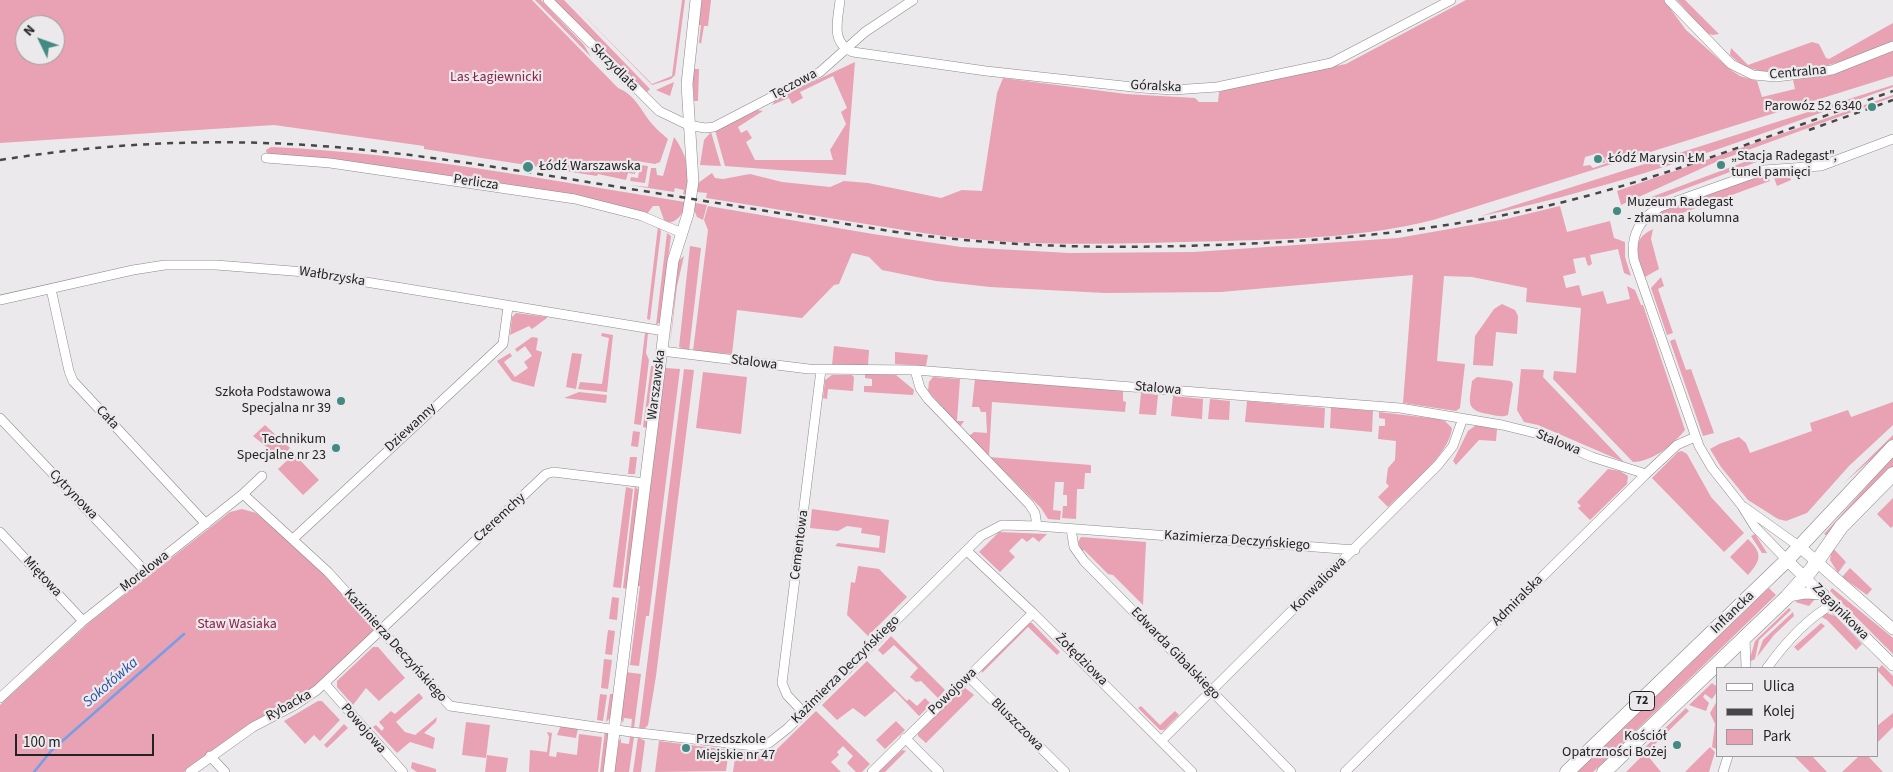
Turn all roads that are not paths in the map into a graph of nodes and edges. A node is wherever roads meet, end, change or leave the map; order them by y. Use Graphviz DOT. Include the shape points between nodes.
graph roads {
  1 [pos="548,0"];
  2 [pos="696,0"];
  3 [pos="840,0"];
  4 [pos="913,0"];
  5 [pos="1451,0"];
  6 [pos="1670,0"];
  7 [pos="1893,46"];
  8 [pos="845,49"];
  9 [pos="688,125"];
  10 [pos="1893,139"];
  11 [pos="266,158"];
  12 [pos="682,233"];
  13 [pos="51,289"];
  14 [pos="0,300"];
  15 [pos="508,307"];
  16 [pos="664,331"];
  17 [pos="662,352"];
  18 [pos="821,370"];
  19 [pos="915,370"];
  20 [pos="0,418"];
  21 [pos="1463,418"];
  22 [pos="1695,437"];
  23 [pos="1893,447"];
  24 [pos="1646,474"];
  25 [pos="1893,474"];
  26 [pos="262,476"];
  27 [pos="645,483"];
  28 [pos="243,494"];
  29 [pos="1742,506"];
  30 [pos="206,524"];
  31 [pos="1037,526"];
  32 [pos="1071,529"];
  33 [pos="0,532"];
  34 [pos="293,539"];
  35 [pos="1800,547"];
  36 [pos="1355,550"];
  37 [pos="966,551"];
  38 [pos="1787,560"];
  39 [pos="1816,563"];
  40 [pos="145,571"];
  41 [pos="1805,577"];
  42 [pos="1823,594"];
  43 [pos="1788,596"];
  44 [pos="1833,604"];
  45 [pos="1033,613"];
  46 [pos="83,621"];
  47 [pos="1893,629"];
  48 [pos="381,630"];
  49 [pos="1745,637"];
  50 [pos="1893,665"];
  51 [pos="1718,667"];
  52 [pos="1746,667"];
  53 [pos="1768,667"];
  54 [pos="1711,675"];
  55 [pos="969,677"];
  56 [pos="325,684"];
  57 [pos="1211,691"];
  58 [pos="0,698"];
  59 [pos="804,713"];
  60 [pos="614,729"];
  61 [pos="905,738"];
  62 [pos="1161,741"];
  63 [pos="210,756"];
  64 [pos="1728,757"];
  65 [pos="190,772"];
  66 [pos="225,772"];
  67 [pos="404,772"];
  68 [pos="609,772"];
  69 [pos="872,772"];
  70 [pos="939,772"];
  71 [pos="1065,772"];
  72 [pos="1192,772"];
  73 [pos="1291,772"];
  74 [pos="1345,772"];
  75 [pos="1567,772"];
  76 [pos="1604,772"];
  77 [pos="1723,772"];
  1 -- 9 [label="street, Skrzydlata" via="654,107"];
  2 -- 9 [label="street, Warszawska" via="687,68"];
  3 -- 8 [label="street" via="837,37"];
  4 -- 8 [label="street, Tęczowa"];
  5 -- 8 [label="street, Góralska" via="1331,63 1217,87 1142,88 867,55"];
  6 -- 7 [label="street, Centralna" via="1731,64 1753,75 1776,77 1832,70"];
  8 -- 9 [label="street, Tęczowa" via="820,72 714,127"];
  9 -- 12 [label="street, Warszawska" via="693,182 690,208"];
  10 -- 22 [label="street" via="1821,166 1764,170 1660,207 1642,221 1633,241 1634,260"];
  11 -- 12 [label="street, Perlicza" via="330,163 575,199 642,216"];
  12 -- 16 [label="street, Warszawska" via="673,261"];
  13 -- 14 [label="street, Wałbrzyska"];
  13 -- 15 [label="street, Wałbrzyska" via="165,265 216,265 305,272"];
  13 -- 30 [label="street, Cała" via="73,381"];
  15 -- 16 [label="street, Wałbrzyska"];
  15 -- 34 [label="street, Dziewanny" via="503,344"];
  16 -- 17 [label="street, Warszawska"];
  17 -- 18 [label="street, Stalowa"];
  17 -- 27 [label="street, Warszawska"];
  18 -- 19 [label="street, Stalowa"];
  18 -- 59 [label="street, Cementowa" via="782,683 787,695"];
  19 -- 21 [label="street, Stalowa" via="1372,406"];
  19 -- 31 [label="street" via="920,388 928,399 1033,508"];
  20 -- 40 [label="street, Cytrynowa"];
  21 -- 24 [label="street, Stalowa" via="1539,434 1592,457"];
  21 -- 36 [label="street, Konwaliowa" via="1453,446 1438,465"];
  22 -- 24 [label="street, Admiralska" via="1677,445"];
  22 -- 29 [label="street" via="1712,468"];
  23 -- 35 [label="main road, Inflancka / 72"];
  24 -- 74 [label="street, Admiralska"];
  25 -- 39 [label="main road, Inflancka / 72" via="1855,511"];
  26 -- 28 [label="street, Morelowa"];
  27 -- 48 [label="street, Czeremchy" via="553,472 546,474"];
  27 -- 60 [label="street, Warszawska"];
  28 -- 30 [label="street, Morelowa"];
  28 -- 34 [label="street"];
  29 -- 35 [label="street"];
  29 -- 38 [label="street" via="1755,527"];
  30 -- 40 [label="street, Morelowa"];
  31 -- 32 [label="street, Kazimierza Deczyńskiego"];
  31 -- 37 [label="street, Kazimierza Deczyńskiego" via="998,526 985,532"];
  32 -- 36 [label="street, Kazimierza Deczyńskiego"];
  32 -- 57 [label="street, Edwarda Gibalskiego" via="1077,553"];
  33 -- 46 [label="street, Miętowa"];
  34 -- 48 [label="street, Kazimierza Deczyńskiego"];
  35 -- 38 [label="main road, Inflancka / 72"];
  35 -- 39 [label="street, Zagajnikowa"];
  36 -- 57 [label="street, Konwaliowa"];
  37 -- 45 [label="street, Żołędziowa"];
  37 -- 59 [label="street, Kazimierza Deczyńskiego"];
  38 -- 41 [label="street, Zagajnikowa"];
  38 -- 75 [label="main road, Inflancka / 72"];
  39 -- 41 [label="main road, Inflancka / 72"];
  39 -- 47 [label="street, Zagajnikowa"];
  40 -- 46 [label="street, Morelowa"];
  41 -- 42 [label="street, Zagajnikowa"];
  41 -- 43 [label="main road, Inflancka / 72"];
  42 -- 43 [label="street"];
  42 -- 44 [label="street, Zagajnikowa"];
  43 -- 49 [label="main road, Inflancka / 72"];
  44 -- 50 [label="street, Zagajnikowa"];
  44 -- 53 [label="street" via="1802,627"];
  45 -- 55 [label="street, Powojowa"];
  45 -- 62 [label="street, Żołędziowa"];
  46 -- 58 [label="street, Morelowa"];
  48 -- 56 [label="street, Rybacka"];
  48 -- 60 [label="street, Kazimierza Deczyńskiego" via="450,706"];
  49 -- 51 [label="main road, Inflancka / 72"];
  49 -- 52 [label="street"];
  54 -- 76 [label="main road, Inflancka / 72"];
  55 -- 61 [label="street, Powojowa"];
  55 -- 71 [label="street, Bluszczowa"];
  56 -- 63 [label="street, Rybacka"];
  56 -- 67 [label="street, Powojowa"];
  57 -- 62 [label="street, Konwaliowa"];
  57 -- 73 [label="street, Edwarda Gibalskiego"];
  59 -- 60 [label="street, Kazimierza Deczyńskiego" via="774,740 759,746"];
  60 -- 68 [label="street, Warszawska"];
  61 -- 69 [label="street, Powojowa"];
  61 -- 70 [label="street"];
  62 -- 72 [label="street, Żołędziowa"];
  63 -- 65 [label="street, Rybacka"];
  63 -- 66 [label="street"];
  64 -- 77 [label="street"];
}
